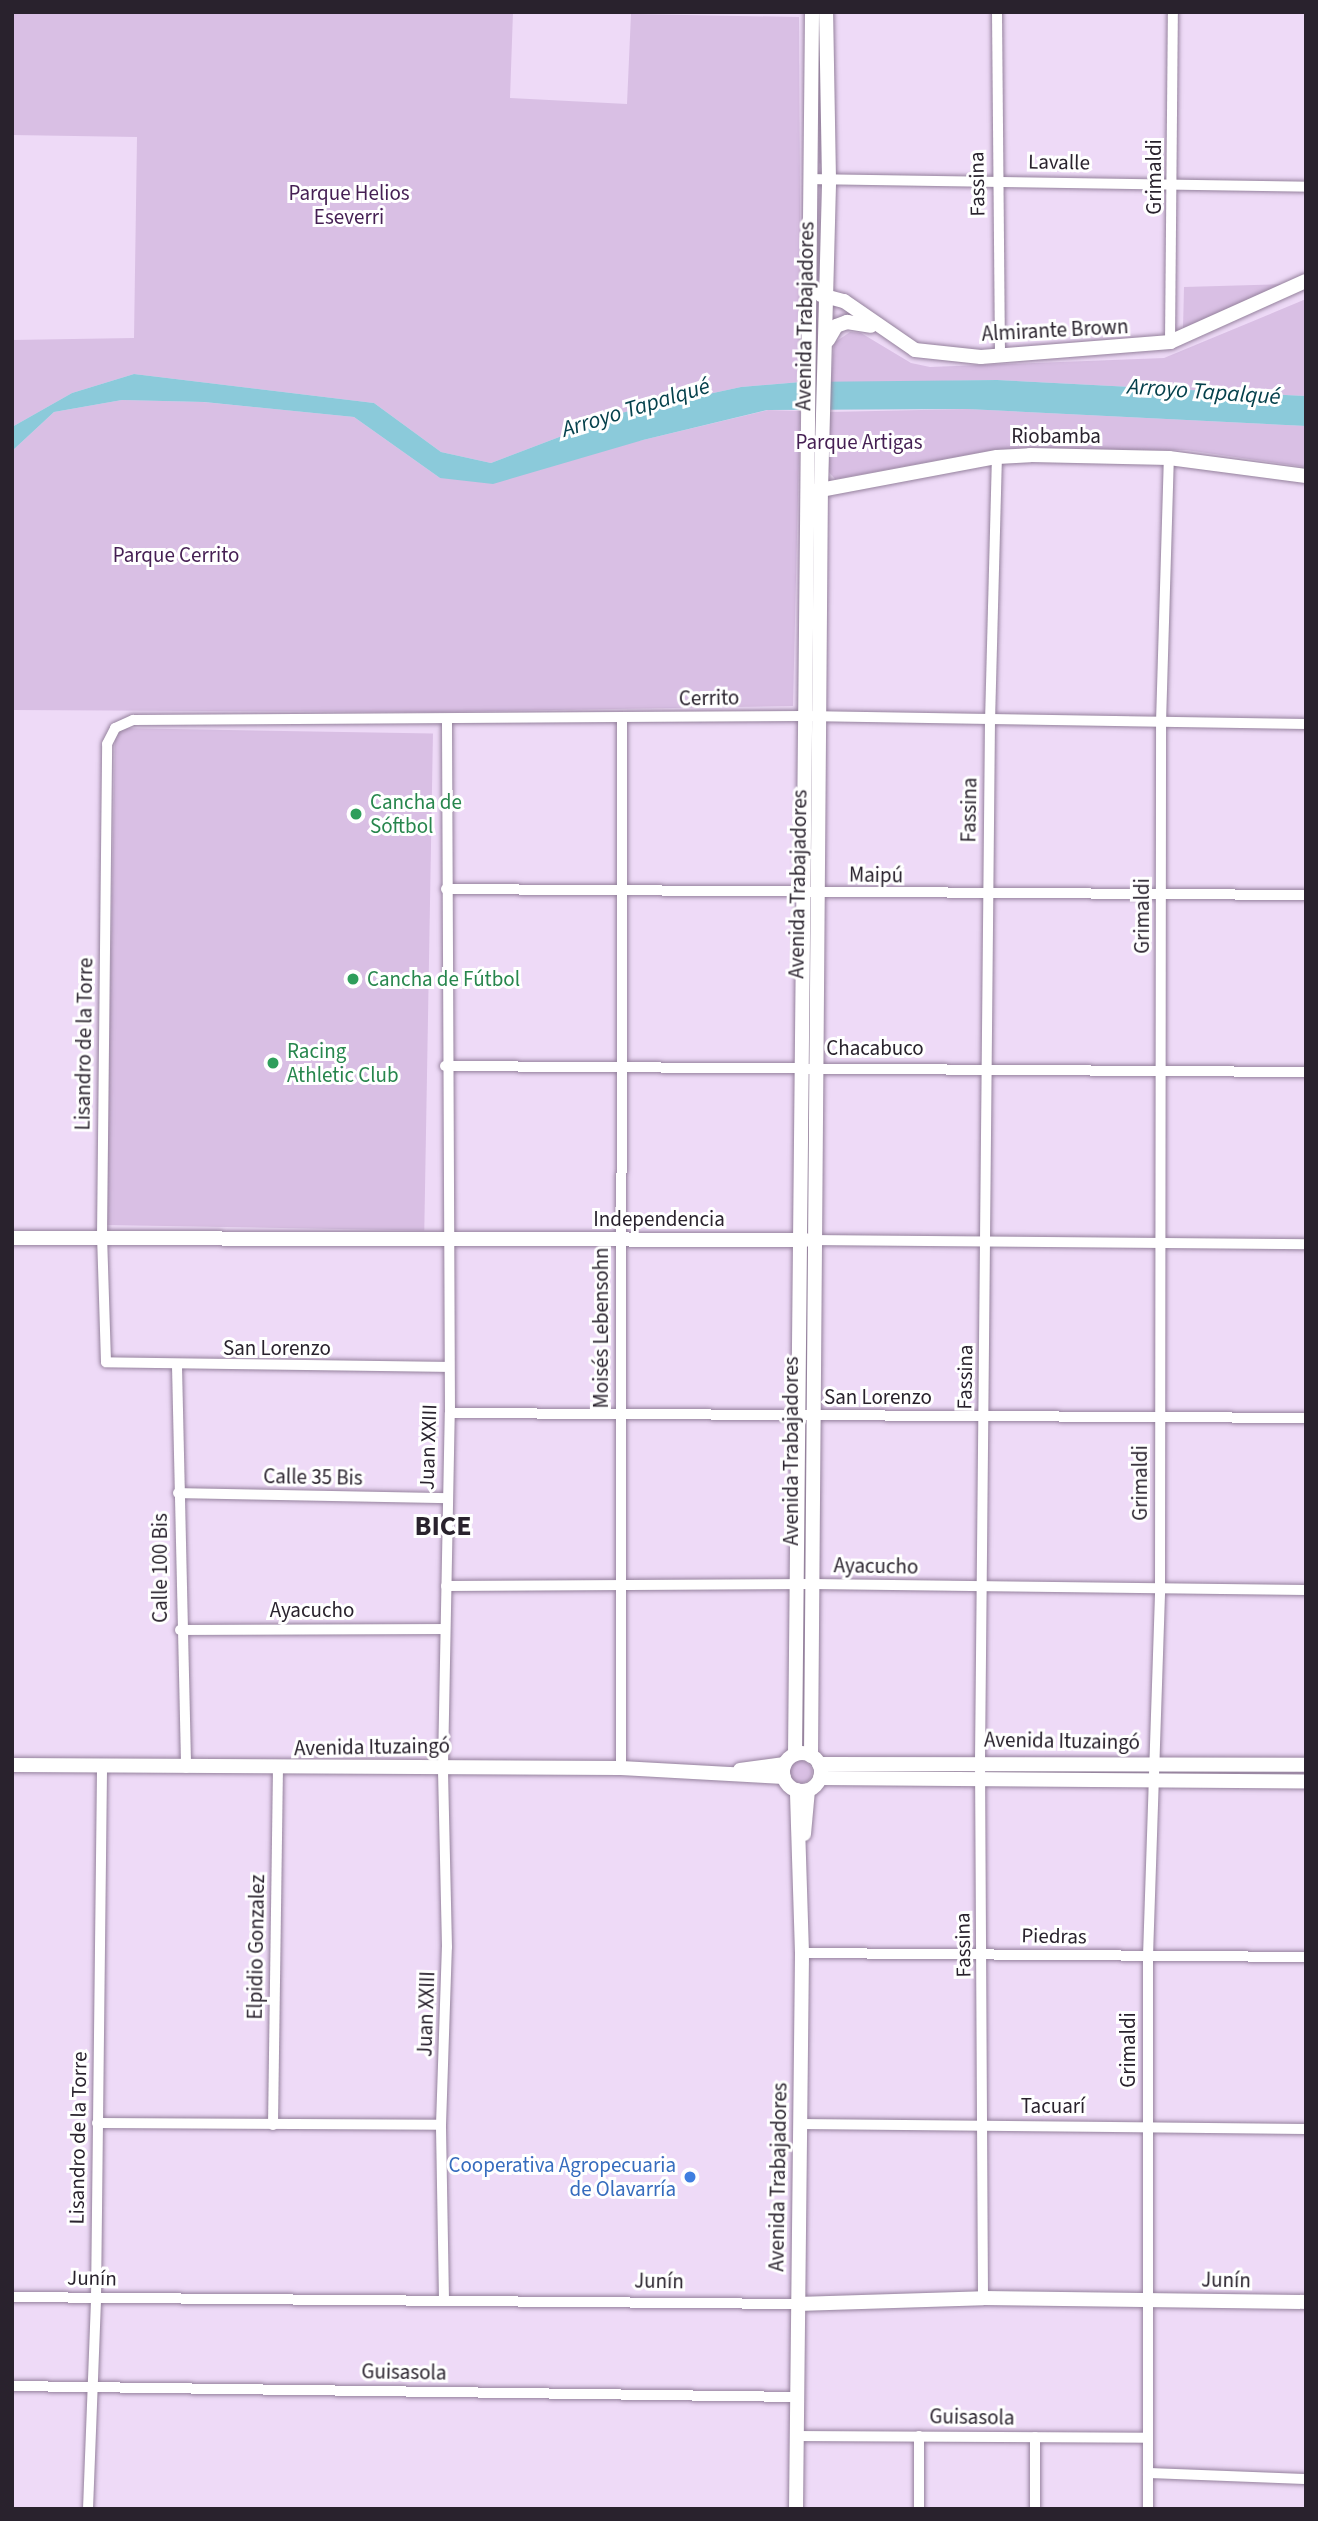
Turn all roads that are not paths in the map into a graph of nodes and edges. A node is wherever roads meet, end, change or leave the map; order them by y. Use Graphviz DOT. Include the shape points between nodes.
graph roads {
  1 [pos="813,12"];
  2 [pos="826,12"];
  3 [pos="997,12"];
  4 [pos="1173,12"];
  5 [pos="811,179"];
  6 [pos="829,179"];
  7 [pos="995,180"];
  8 [pos="1174,184"];
  9 [pos="1306,187"];
  10 [pos="1306,281"];
  11 [pos="810,293"];
  12 [pos="828,296"];
  13 [pos="876,327"];
  14 [pos="1170,342"];
  15 [pos="827,346"];
  16 [pos="1000,355"];
  17 [pos="814,455"];
  18 [pos="997,457"];
  19 [pos="1169,458"];
  20 [pos="1306,477"];
  21 [pos="815,491"];
  22 [pos="804,716"];
  23 [pos="821,716"];
  24 [pos="622,719"];
  25 [pos="447,722"];
  26 [pos="990,722"];
  27 [pos="1161,723"];
  28 [pos="1306,724"];
  29 [pos="115,728"];
  30 [pos="446,889"];
  31 [pos="621,891"];
  32 [pos="803,893"];
  33 [pos="818,894"];
  34 [pos="1161,895"];
  35 [pos="1306,895"];
  36 [pos="988,896"];
  37 [pos="445,1066"];
  38 [pos="621,1066"];
  39 [pos="802,1067"];
  40 [pos="817,1067"];
  41 [pos="988,1067"];
  42 [pos="1163,1071"];
  43 [pos="1306,1072"];
  44 [pos="102,1236"];
  45 [pos="12,1238"];
  46 [pos="449,1238"];
  47 [pos="620,1240"];
  48 [pos="806,1240"];
  49 [pos="1160,1242"];
  50 [pos="986,1243"];
  51 [pos="1306,1244"];
  52 [pos="106,1362"];
  53 [pos="177,1366"];
  54 [pos="449,1367"];
  55 [pos="450,1413"];
  56 [pos="621,1414"];
  57 [pos="805,1414"];
  58 [pos="1158,1415"];
  59 [pos="984,1417"];
  60 [pos="1306,1418"];
  61 [pos="178,1493"];
  62 [pos="446,1498"];
  63 [pos="624,1584"];
  64 [pos="805,1584"];
  65 [pos="446,1587"];
  66 [pos="985,1587"];
  67 [pos="1160,1590"];
  68 [pos="1306,1590"];
  69 [pos="445,1629"];
  70 [pos="180,1630"];
  71 [pos="1154,1763"];
  72 [pos="12,1765"];
  73 [pos="788,1765"];
  74 [pos="1306,1765"];
  75 [pos="443,1766"];
  76 [pos="816,1766"];
  77 [pos="102,1768"];
  78 [pos="186,1768"];
  79 [pos="621,1768"];
  80 [pos="980,1768"];
  81 [pos="278,1769"];
  82 [pos="1154,1780"];
  83 [pos="1306,1781"];
  84 [pos="803,1790"];
  85 [pos="802,1953"];
  86 [pos="983,1955"];
  87 [pos="1148,1956"];
  88 [pos="1306,1957"];
  89 [pos="97,2123"];
  90 [pos="799,2124"];
  91 [pos="273,2125"];
  92 [pos="441,2125"];
  93 [pos="985,2125"];
  94 [pos="1147,2126"];
  95 [pos="1306,2129"];
  96 [pos="12,2297"];
  97 [pos="983,2298"];
  98 [pos="96,2299"];
  99 [pos="1146,2299"];
  100 [pos="444,2300"];
  101 [pos="1306,2302"];
  102 [pos="797,2304"];
  103 [pos="12,2386"];
  104 [pos="90,2387"];
  105 [pos="795,2397"];
  106 [pos="796,2436"];
  107 [pos="919,2436"];
  108 [pos="1035,2437"];
  109 [pos="1148,2438"];
  110 [pos="1148,2473"];
  111 [pos="1306,2479"];
  112 [pos="88,2509"];
  113 [pos="796,2509"];
  114 [pos="919,2509"];
  115 [pos="1035,2509"];
  116 [pos="1148,2509"];
  1 -- 5 [label="main road, Avenida Trabajadores"];
  2 -- 6 [label="main road, Avenida Trabajadores"];
  3 -- 7 [label="street, Fassina"];
  4 -- 8 [label="street, Grimaldi"];
  5 -- 6 [label="street, Lavalle"];
  5 -- 11 [label="main road, Avenida Trabajadores"];
  6 -- 7 [label="street, Lavalle"];
  6 -- 12 [label="main road, Avenida Trabajadores"];
  7 -- 8 [label="street, Lavalle"];
  7 -- 16 [label="street, Fassina"];
  8 -- 9 [label="street, Lavalle"];
  8 -- 14 [label="street, Grimaldi"];
  10 -- 14 [label="main road, Almirante Brown"];
  11 -- 12 [label="main road, Almirante Brown"];
  11 -- 17 [label="main road, Avenida Trabajadores"];
  12 -- 13 [label="main road, Almirante Brown" via="844,301"];
  12 -- 15 [label="main road, Avenida Trabajadores"];
  13 -- 15 [label="main road" via="847,322 836,326"];
  13 -- 16 [label="main road, Almirante Brown" via="927,354"];
  14 -- 16 [label="main road, Almirante Brown"];
  15 -- 17 [label="main road, Avenida Trabajadores"];
  17 -- 21 [label="main road, Avenida Trabajadores"];
  18 -- 19 [label="main road, Riobamba"];
  18 -- 21 [label="main road, Riobamba"];
  18 -- 26 [label="street, Fassina"];
  19 -- 20 [label="main road, Riobamba"];
  19 -- 27 [label="street, Grimaldi"];
  21 -- 22 [label="main road, Avenida Trabajadores"];
  21 -- 23 [label="main road, Avenida Trabajadores"];
  22 -- 23 [label="street, Cerrito"];
  22 -- 24 [label="street, Cerrito"];
  22 -- 32 [label="main road, Avenida Trabajadores"];
  23 -- 26 [label="street, Cerrito"];
  23 -- 33 [label="main road, Avenida Trabajadores"];
  24 -- 25 [label="street, Cerrito"];
  24 -- 31 [label="street, Moisés Lebensohn"];
  25 -- 29 [label="street, Cerrito" via="133,720"];
  25 -- 30 [label="street, Juan XXIII"];
  26 -- 27 [label="street, Cerrito"];
  26 -- 36 [label="street, Fassina"];
  27 -- 28 [label="street, Cerrito"];
  27 -- 34 [label="street, Grimaldi"];
  29 -- 44 [label="street, Lisandro de la Torre" via="107,744"];
  30 -- 31 [label="street, Maipú"];
  30 -- 37 [label="street, Juan XXIII"];
  31 -- 32 [label="street, Maipú"];
  31 -- 38 [label="street, Moisés Lebensohn"];
  32 -- 33 [label="street, Maipú"];
  32 -- 39 [label="main road, Avenida Trabajadores"];
  33 -- 36 [label="street, Maipú"];
  33 -- 40 [label="main road, Avenida Trabajadores"];
  34 -- 35 [label="street, Maipú"];
  34 -- 36 [label="street, Maipú"];
  34 -- 42 [label="street, Grimaldi"];
  36 -- 41 [label="street, Fassina"];
  37 -- 38 [label="street, Chacabuco"];
  37 -- 46 [label="street, Juan XXIII"];
  38 -- 39 [label="street, Chacabuco"];
  38 -- 47 [label="street, Moisés Lebensohn"];
  39 -- 40 [label="street, Chacabuco"];
  39 -- 48 [label="main road, Avenida Trabajadores"];
  40 -- 41 [label="street, Chacabuco"];
  40 -- 48 [label="main road, Avenida Trabajadores"];
  41 -- 42 [label="street, Chacabuco"];
  41 -- 50 [label="street, Fassina"];
  42 -- 43 [label="street, Chacabuco"];
  42 -- 49 [label="street, Grimaldi"];
  44 -- 45 [label="main road, Independencia"];
  44 -- 46 [label="main road, Independencia"];
  44 -- 52 [label="street, Lisandro de la Torre"];
  46 -- 47 [label="main road, Independencia"];
  46 -- 54 [label="street, Juan XXIII"];
  47 -- 48 [label="main road, Independencia"];
  47 -- 56 [label="street, Moisés Lebensohn"];
  48 -- 50 [label="street, Independencia"];
  48 -- 57 [label="main road, Avenida Trabajadores"];
  49 -- 50 [label="street, Independencia"];
  49 -- 51 [label="street, Independencia"];
  49 -- 58 [label="street, Grimaldi"];
  50 -- 59 [label="street, Fassina"];
  52 -- 53 [label="street, San Lorenzo"];
  53 -- 54 [label="street, San Lorenzo"];
  53 -- 61 [label="street, Calle 100 Bis"];
  54 -- 55 [label="street, Juan XXIII"];
  55 -- 56 [label="street, San Lorenzo"];
  55 -- 62 [label="street, Juan XXIII"];
  56 -- 57 [label="street, San Lorenzo"];
  56 -- 63 [label="street, Moisés Lebensohn"];
  57 -- 59 [label="street, San Lorenzo"];
  57 -- 64 [label="main road, Avenida Trabajadores"];
  58 -- 59 [label="street, San Lorenzo"];
  58 -- 60 [label="street, San Lorenzo"];
  58 -- 67 [label="street, Grimaldi"];
  59 -- 66 [label="street, Fassina"];
  61 -- 62 [label="street, Calle 35 Bis"];
  61 -- 70 [label="street, Calle 100 Bis"];
  62 -- 65 [label="street, Juan XXIII"];
  63 -- 64 [label="street, Ayacucho"];
  63 -- 65 [label="street, Ayacucho"];
  63 -- 79 [label="street, Moisés Lebensohn"];
  64 -- 66 [label="street, Ayacucho"];
  64 -- 73 [label="main road, Avenida Trabajadores"];
  64 -- 76 [label="main road, Avenida Trabajadores"];
  65 -- 69 [label="street, Juan XXIII"];
  66 -- 67 [label="street, Ayacucho"];
  66 -- 80 [label="street, Fassina"];
  67 -- 68 [label="street, Ayacucho"];
  67 -- 71 [label="street, Grimaldi"];
  69 -- 70 [label="street, Ayacucho"];
  69 -- 75 [label="street, Juan XXIII"];
  70 -- 78 [label="street, Calle 100 Bis"];
  71 -- 74 [label="main road, Avenida Ituzaingó"];
  71 -- 80 [label="main road, Avenida Ituzaingó"];
  71 -- 82 [label="street, Grimaldi"];
  72 -- 77 [label="main road, Avenida Ituzaingó"];
  73 -- 76 [label="main road, Avenida Ituzaingó"];
  73 -- 79 [label="main road, Avenida Ituzaingó" via="732,1772"];
  73 -- 84 [label="main road"];
  75 -- 79 [label="main road, Avenida Ituzaingó"];
  75 -- 81 [label="main road, Avenida Ituzaingó"];
  75 -- 92 [label="street, Juan XXIII" via="447,1947"];
  76 -- 80 [label="main road, Avenida Ituzaingó"];
  76 -- 84 [label="main road"];
  77 -- 78 [label="main road, Avenida Ituzaingó"];
  77 -- 89 [label="street, Lisandro de la Torre"];
  78 -- 81 [label="main road, Avenida Ituzaingó"];
  80 -- 82 [label="main road, Avenida Ituzaingó"];
  80 -- 86 [label="street, Fassina"];
  81 -- 91 [label="street, Elpidio Gonzalez"];
  82 -- 83 [label="main road, Avenida Ituzaingó"];
  82 -- 87 [label="street, Grimaldi"];
  84 -- 85 [label="main road, Avenida Trabajadores"];
  85 -- 86 [label="street, Piedras"];
  85 -- 90 [label="main road, Avenida Trabajadores"];
  86 -- 87 [label="street, Piedras"];
  86 -- 93 [label="street, Fassina"];
  87 -- 88 [label="street, Piedras"];
  87 -- 94 [label="street, Grimaldi"];
  89 -- 91 [label="street"];
  89 -- 98 [label="street, Lisandro de la Torre"];
  90 -- 93 [label="street, Tacuarí"];
  90 -- 102 [label="main road, Avenida Trabajadores"];
  91 -- 92 [label="street"];
  92 -- 100 [label="street, Juan XXIII"];
  93 -- 94 [label="street, Tacuarí"];
  93 -- 97 [label="street, Fassina"];
  94 -- 95 [label="street, Tacuarí"];
  94 -- 99 [label="street, Grimaldi"];
  96 -- 98 [label="street, Junín"];
  97 -- 99 [label="main road, Junín"];
  97 -- 102 [label="main road, Junín"];
  98 -- 100 [label="street, Junín"];
  98 -- 104 [label="street, Lisandro de la Torre"];
  99 -- 101 [label="main road, Junín"];
  99 -- 109 [label="street, Grimaldi"];
  100 -- 102 [label="street, Junín"];
  102 -- 105 [label="main road, Avenida Trabajadores"];
  103 -- 104 [label="street, Guisasola"];
  104 -- 105 [label="street, Guisasola"];
  104 -- 112 [label="street, Lisandro de la Torre"];
  105 -- 106 [label="main road, Avenida Trabajadores"];
  106 -- 107 [label="street, Guisasola"];
  106 -- 113 [label="main road, Avenida Trabajadores"];
  107 -- 108 [label="street, Guisasola"];
  107 -- 114 [label="street"];
  108 -- 109 [label="street, Guisasola"];
  108 -- 115 [label="street"];
  109 -- 110 [label="street, Grimaldi"];
  110 -- 111 [label="street"];
  110 -- 116 [label="street, Grimaldi"];
}
